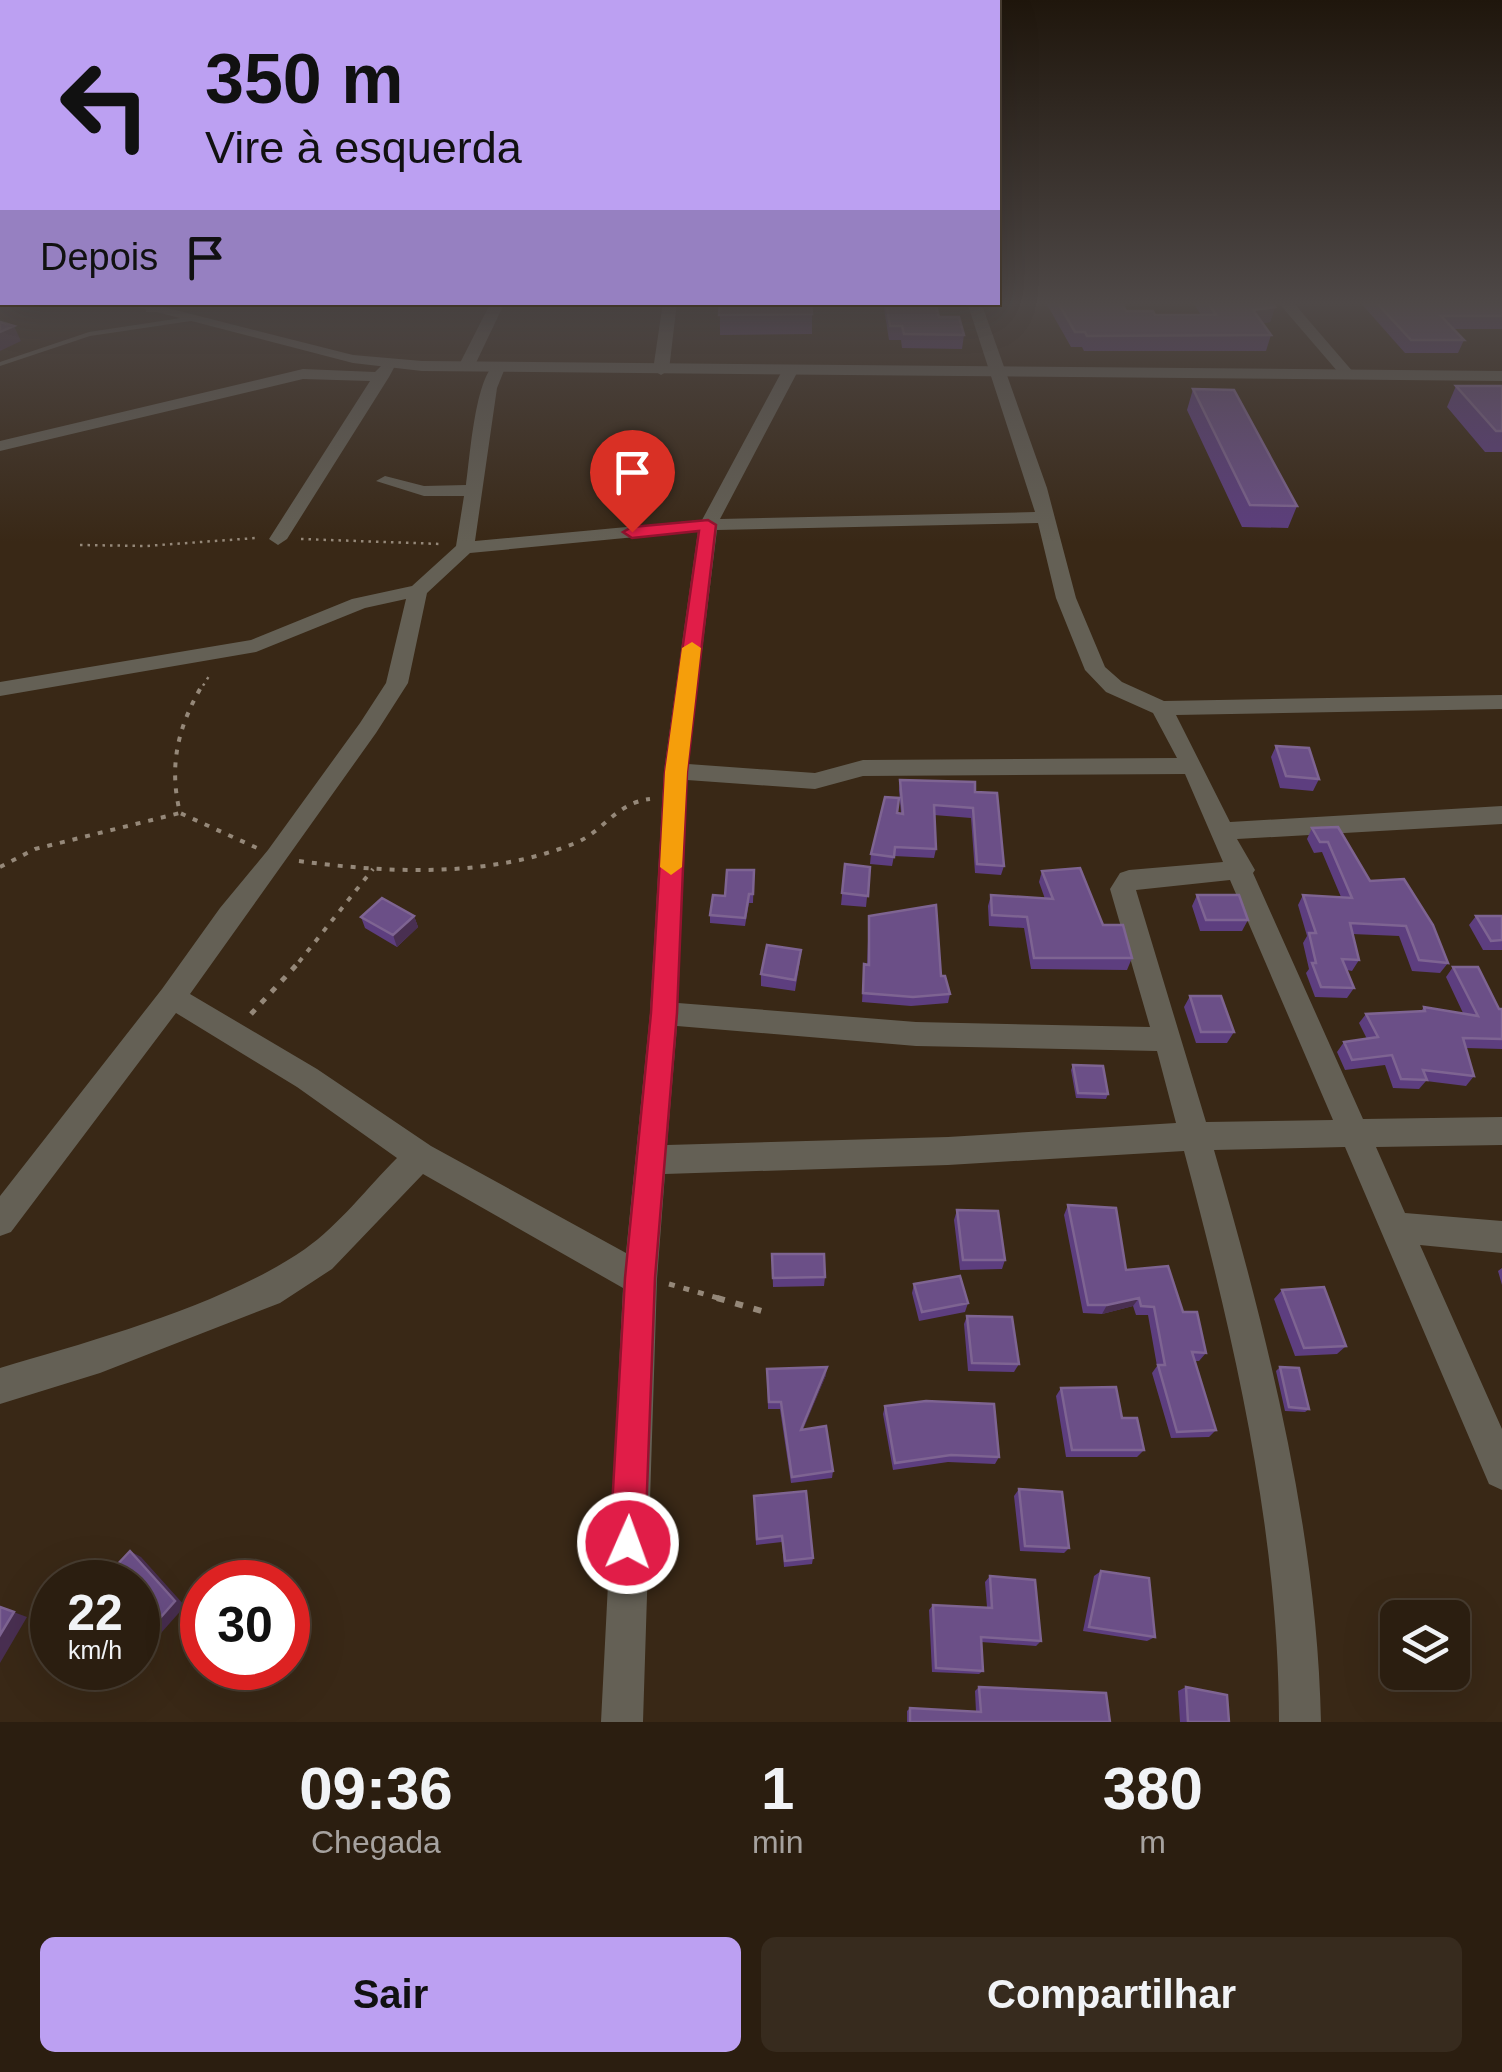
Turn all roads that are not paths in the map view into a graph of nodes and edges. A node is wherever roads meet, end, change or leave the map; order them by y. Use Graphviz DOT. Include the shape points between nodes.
graph roads {
  1 [pos="272,381"];
  2 [pos="377,381"];
  3 [pos="492,381"];
  4 [pos="784,381"];
  5 [pos="1001,381"];
  6 [pos="0,446"];
  7 [pos="384,481"];
  8 [pos="476,490"];
  9 [pos="1044,517"];
  10 [pos="708,525"];
  11 [pos="278,539"];
  12 [pos="465,548"];
  13 [pos="418,592"];
  14 [pos="0,689"];
  15 [pos="1502,702"];
  16 [pos="1161,708"];
  17 [pos="1193,766"];
  18 [pos="675,785"];
  19 [pos="1502,814"];
  20 [pos="1225,831"];
  21 [pos="1242,870"];
  22 [pos="172,997"];
  23 [pos="664,1013"];
  24 [pos="1168,1039"];
  25 [pos="1502,1131"];
  26 [pos="1356,1134"];
  27 [pos="1197,1136"];
  28 [pos="420,1156"];
  29 [pos="652,1160"];
  30 [pos="0,1220"];
  31 [pos="1393,1226"];
  32 [pos="1502,1237"];
  33 [pos="640,1278"];
  34 [pos="0,1386"];
  35 [pos="1502,1471"];
  36 [pos="622,1722"];
  37 [pos="1300,1722"];
  1 -- 6 [label="street"];
  2 -- 11 [label="street"];
  3 -- 8 [label="street"];
  4 -- 10 [label="street"];
  5 -- 9 [label="street"];
  7 -- 8 [label="street" via="424,491"];
  8 -- 12 [label="street"];
  9 -- 10 [label="street"];
  9 -- 16 [label="street" via="1066,598 1096,670 1114,687"];
  10 -- 12 [label="street"];
  10 -- 18 [label="street"];
  12 -- 13 [label="street"];
  13 -- 14 [label="street" via="360,603 298,631 218,654"];
  13 -- 22 [label="street" via="397,683"];
  15 -- 16 [label="street"];
  16 -- 17 [label="street"];
  17 -- 18 [label="street" via="863,768 815,781"];
  17 -- 20 [label="street"];
  18 -- 23 [label="street"];
  19 -- 20 [label="street"];
  20 -- 21 [label="street"];
  21 -- 24 [label="street" via="1128,880 1123,889"];
  21 -- 26 [label="street"];
  22 -- 28 [label="street"];
  22 -- 30 [label="street"];
  23 -- 24 [label="street" via="874,1034"];
  23 -- 29 [label="street"];
  24 -- 27 [label="street"];
  25 -- 26 [label="street"];
  26 -- 27 [label="street"];
  26 -- 31 [label="street"];
  27 -- 29 [label="street"];
  27 -- 37 [label="street" via="1250,1350 1294,1588"];
  28 -- 33 [label="street"];
  28 -- 34 [label="street" via="320,1258 268,1290 100,1356"];
  29 -- 33 [label="street"];
  31 -- 32 [label="street"];
  31 -- 35 [label="street"];
  33 -- 36 [label="street"];
}
